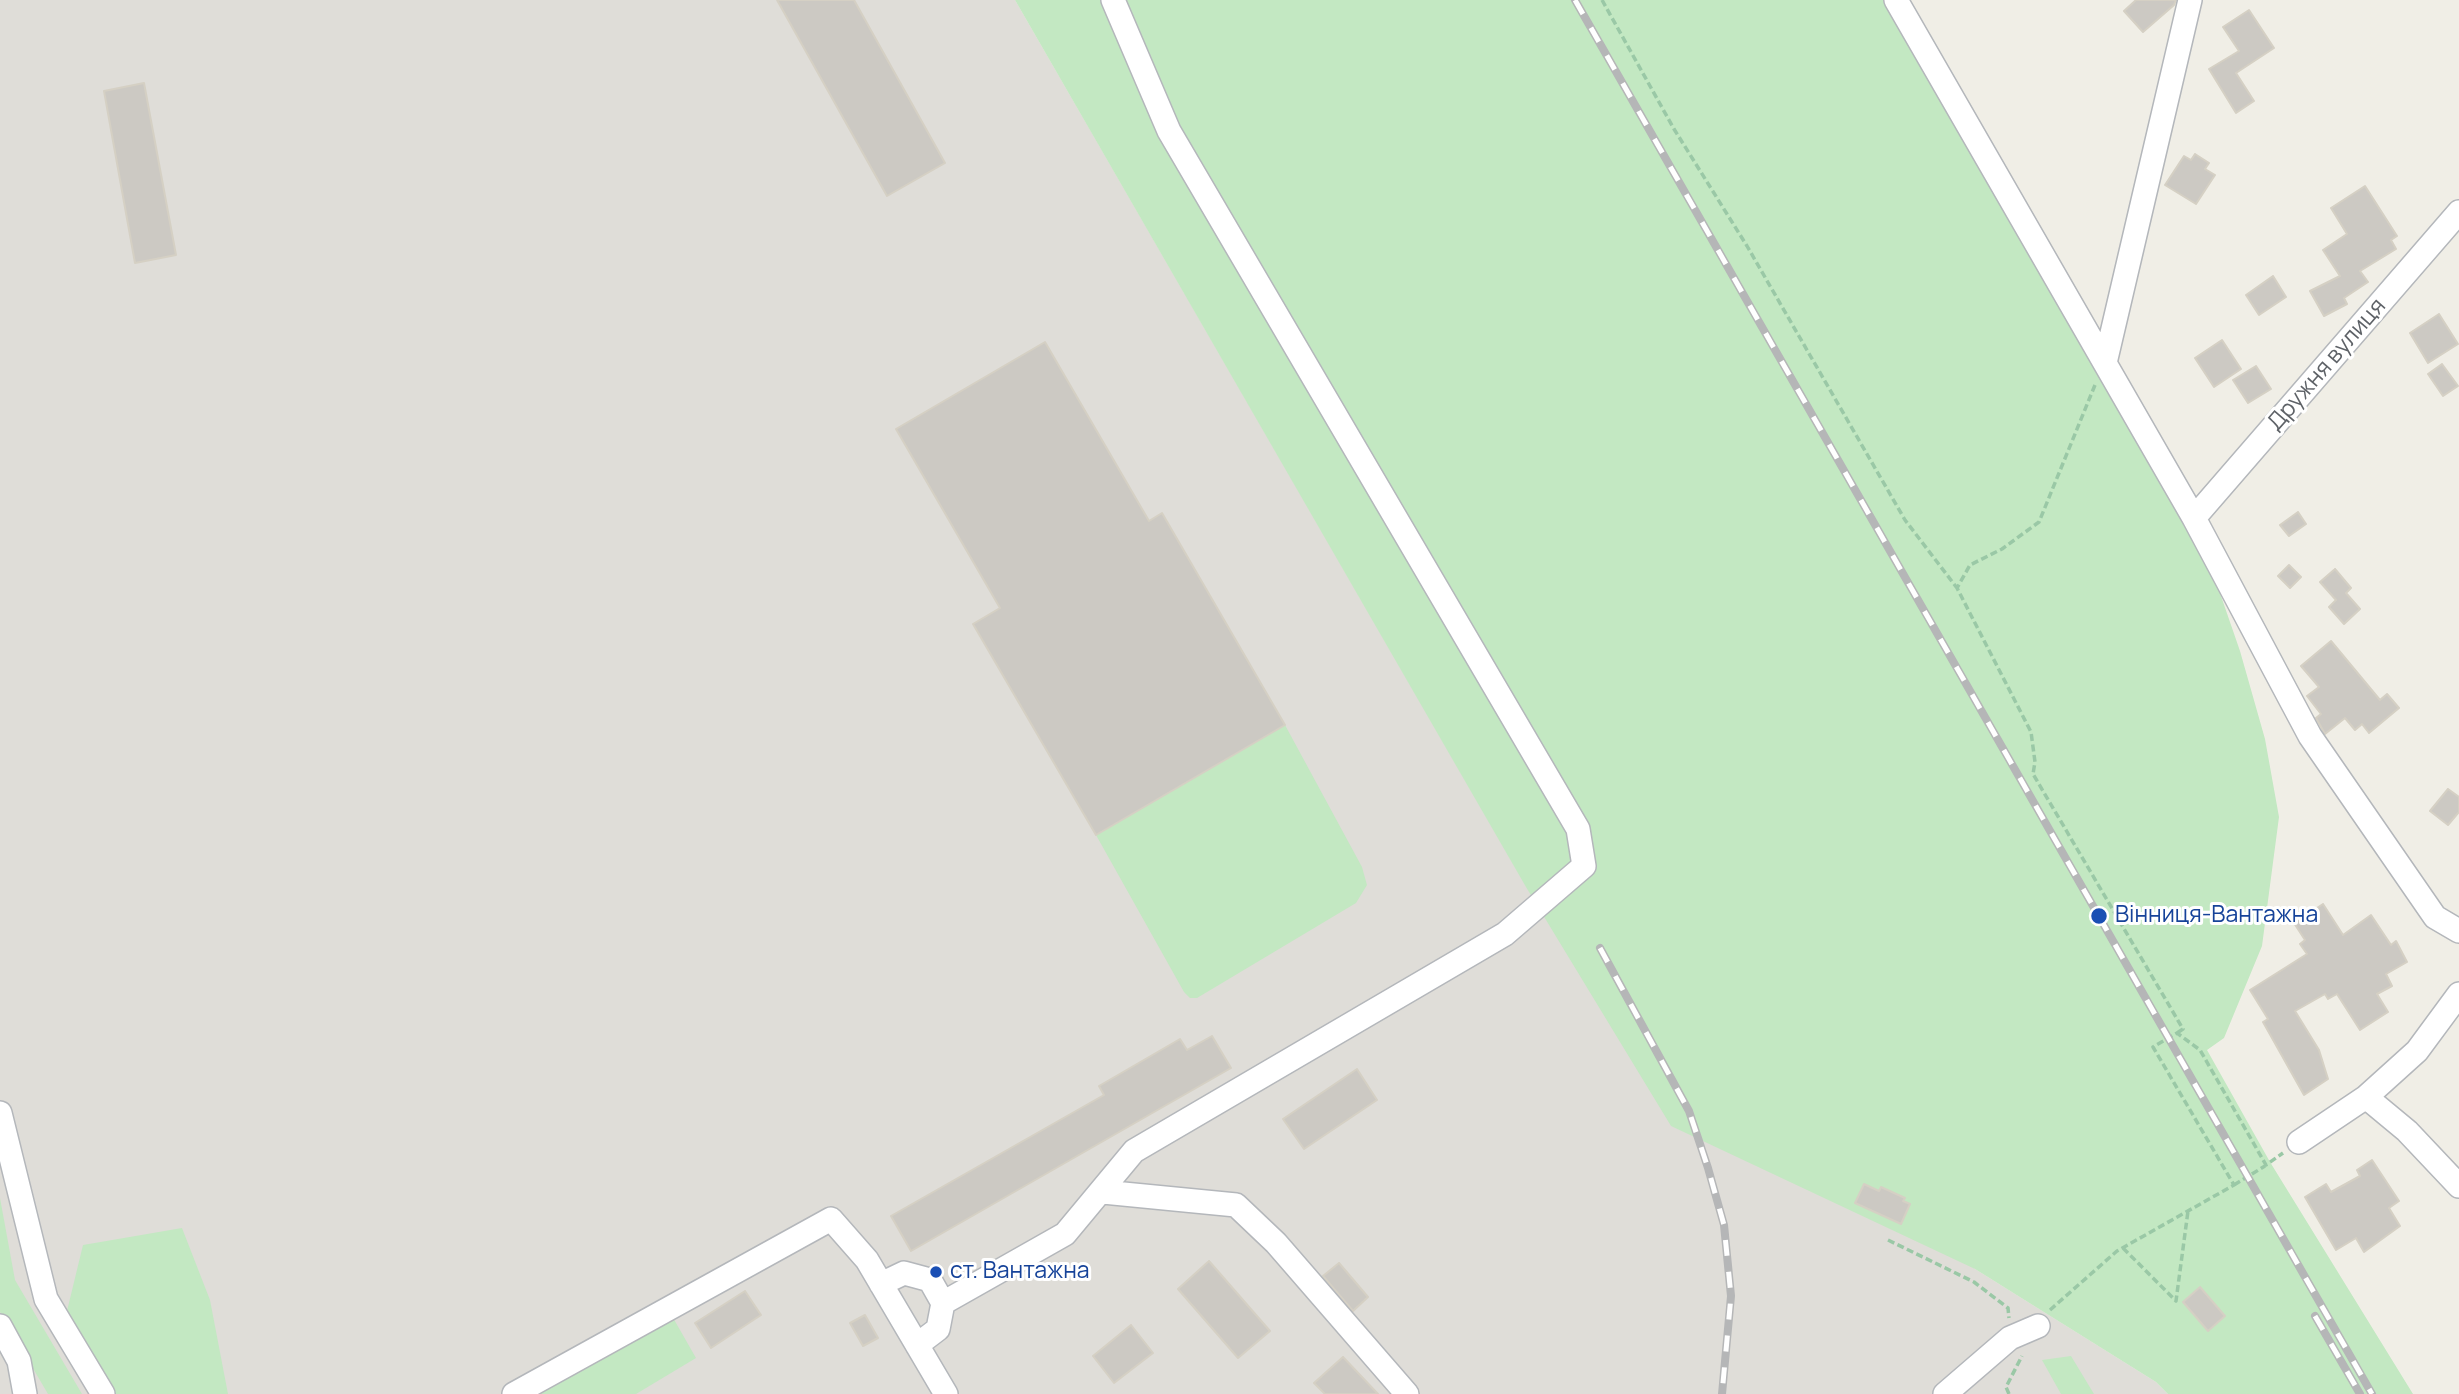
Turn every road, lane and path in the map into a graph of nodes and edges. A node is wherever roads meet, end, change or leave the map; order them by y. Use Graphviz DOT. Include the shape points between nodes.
graph roads {
  1 [pos="1113,0"];
  2 [pos="1602,0"];
  3 [pos="1896,0"];
  4 [pos="2190,0"];
  5 [pos="2459,212"];
  6 [pos="2105,363"];
  7 [pos="2194,517"];
  8 [pos="1957,588"];
  9 [pos="2459,931"];
  10 [pos="2459,994"];
  11 [pos="2177,1033"];
  12 [pos="2366,1097"];
  13 [pos="0,1113"];
  14 [pos="2299,1142"];
  15 [pos="2266,1166"];
  16 [pos="2234,1185"];
  17 [pos="2459,1186"];
  18 [pos="1103,1192"];
  19 [pos="2188,1211"];
  20 [pos="1888,1240"];
  21 [pos="2123,1248"];
  22 [pos="881,1284"];
  23 [pos="943,1303"];
  24 [pos="0,1326"];
  25 [pos="2038,1326"];
  26 [pos="2010,1338"];
  27 [pos="917,1345"];
  28 [pos="25,1394"];
  29 [pos="103,1394"];
  30 [pos="514,1394"];
  31 [pos="946,1394"];
  32 [pos="1406,1394"];
  33 [pos="1945,1394"];
  34 [pos="2009,1394"];
  1 -- 18 [label="street" via="1163,120 1578,829 1584,866 1505,934 1135,1151"];
  2 -- 8 [label="path" via="1905,520"];
  3 -- 6 [label="street"];
  4 -- 6 [label="street"];
  5 -- 7 [label="street, Дружня вулиця"];
  6 -- 7 [label="street"];
  6 -- 8 [label="path" via="2039,522 1970,565"];
  7 -- 9 [label="street" via="2309,736 2435,917"];
  8 -- 11 [label="path" via="2031,732 2033,774 2183,1029"];
  10 -- 12 [label="street" via="2417,1051"];
  11 -- 15 [label="path" via="2200,1049"];
  11 -- 16 [label="path" via="2153,1047"];
  12 -- 14 [label="street"];
  12 -- 17 [label="street" via="2407,1130"];
  13 -- 29 [label="street" via="46,1299"];
  14 -- 15 [label="path"];
  15 -- 16 [label="path"];
  16 -- 19 [label="path"];
  18 -- 23 [label="street" via="1065,1234"];
  18 -- 32 [label="street" via="1236,1205 1276,1243"];
  19 -- 21 [label="path"];
  19 -- 21 [label="path" via="2176,1301"];
  20 -- 26 [label="path" via="1974,1282 2008,1308"];
  21 -- 25 [label="path" via="2058,1300"];
  22 -- 23 [label="street" via="904,1273 917,1276 930,1280"];
  22 -- 27 [label="street"];
  22 -- 30 [label="street" via="867,1260 831,1219"];
  23 -- 27 [label="street" via="938,1329"];
  24 -- 28 [label="street" via="19,1361"];
  25 -- 26 [label="street"];
  25 -- 34 [label="path" via="2006,1387"];
  26 -- 33 [label="street"];
  27 -- 31 [label="street"];
}
